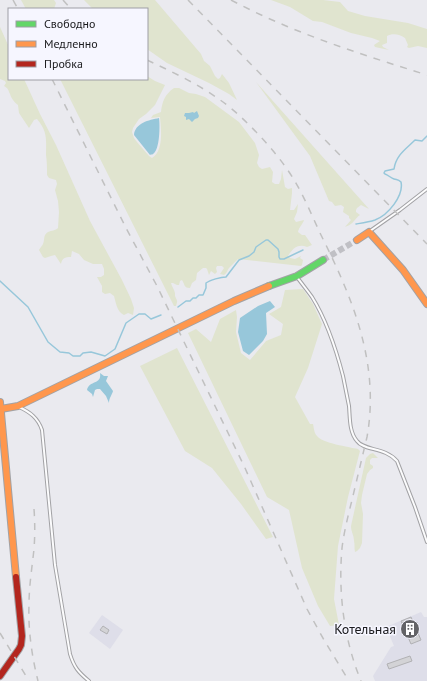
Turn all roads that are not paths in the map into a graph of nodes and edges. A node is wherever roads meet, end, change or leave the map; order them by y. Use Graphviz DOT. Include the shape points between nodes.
graph roads {
  1 [pos="427,189"];
  2 [pos="369,232"];
  3 [pos="357,240"];
  4 [pos="323,260"];
  5 [pos="297,276"];
  6 [pos="427,304"];
  7 [pos="1,405"];
  8 [pos="18,406"];
  9 [pos="427,542"];
  10 [pos="0,676"];
  11 [pos="89,681"];
  1 -- 2 [label="lane"];
  2 -- 3 [label="street"];
  2 -- 6 [label="street" via="403,270"];
  4 -- 5 [label="street"];
  5 -- 8 [label="street" via="234,301"];
  5 -- 9 [label="lane" via="311,295 328,329 345,387 354,438 362,445 387,453 397,461"];
  7 -- 8 [label="street"];
  7 -- 10 [label="street" via="22,639 19,649"];
  8 -- 11 [label="lane" via="32,415 42,430 55,565 68,647 73,665"];
}
